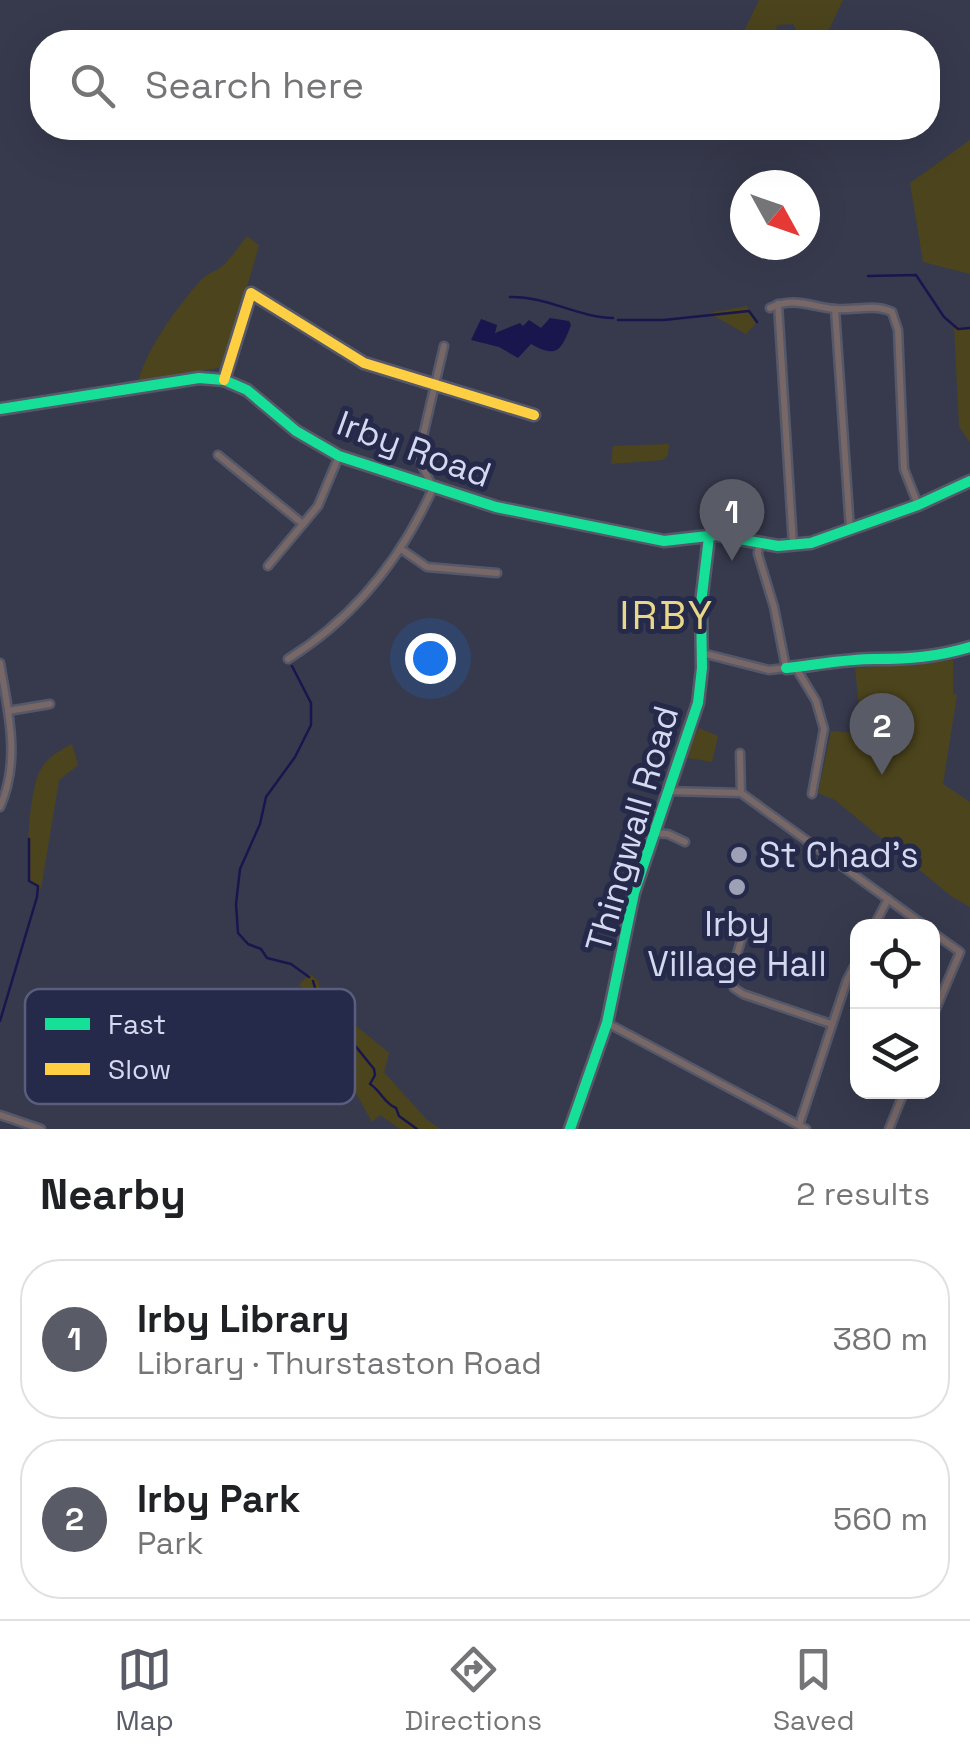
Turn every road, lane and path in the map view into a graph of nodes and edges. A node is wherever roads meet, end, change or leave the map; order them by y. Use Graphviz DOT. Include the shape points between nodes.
graph roads {
  1 [pos="835,309"];
  2 [pos="444,346"];
  3 [pos="224,380"];
  4 [pos="434,384"];
  5 [pos="0,410"];
  6 [pos="534,415"];
  7 [pos="339,456"];
  8 [pos="221,461"];
  9 [pos="970,480"];
  10 [pos="432,488"];
  11 [pos="918,505"];
  12 [pos="303,524"];
  13 [pos="850,530"];
  14 [pos="709,537"];
  15 [pos="759,542"];
  16 [pos="792,546"];
  17 [pos="401,549"];
  18 [pos="268,566"];
  19 [pos="497,573"];
  20 [pos="970,647"];
  21 [pos="701,652"];
  22 [pos="288,659"];
  23 [pos="0,664"];
  24 [pos="791,668"];
  25 [pos="50,704"];
  26 [pos="8,711"];
  27 [pos="740,753"];
  28 [pos="0,763"];
  29 [pos="12,765"];
  30 [pos="666,791"];
  31 [pos="741,794"];
  32 [pos="812,794"];
  33 [pos="0,807"];
  34 [pos="652,832"];
  35 [pos="685,842"];
  36 [pos="888,900"];
  37 [pos="878,919"];
  38 [pos="915,919"];
  39 [pos="742,937"];
  40 [pos="940,938"];
  41 [pos="850,979"];
  42 [pos="940,999"];
  43 [pos="607,1024"];
  44 [pos="832,1024"];
  45 [pos="901,1099"];
  46 [pos="0,1114"];
  47 [pos="803,1127"];
  48 [pos="40,1129"];
  49 [pos="570,1129"];
  50 [pos="889,1129"];
  1 -- 11 [label="street" via="887,308 896,317 904,469"];
  1 -- 13 [label="street"];
  1 -- 16 [label="street" via="811,302 774,306"];
  2 -- 4 [label="street"];
  3 -- 4 [label="street" via="250,293 364,363"];
  3 -- 5 [label="street" via="199,378"];
  3 -- 7 [label="street, Irby Road"];
  4 -- 6 [label="street"];
  4 -- 10 [label="street" via="418,457"];
  7 -- 10 [label="street, Irby Road"];
  7 -- 12 [label="street"];
  8 -- 12 [label="street"];
  9 -- 11 [label="street"];
  10 -- 14 [label="street, Irby Road" via="526,515 664,541"];
  10 -- 17 [label="street"];
  11 -- 13 [label="street"];
  12 -- 18 [label="street"];
  13 -- 16 [label="street"];
  14 -- 15 [label="street, Irby Road"];
  14 -- 21 [label="street, Thingwall Road"];
  15 -- 16 [label="street, Irby Road"];
  15 -- 24 [label="street"];
  17 -- 19 [label="street" via="427,568"];
  17 -- 22 [label="street" via="348,614"];
  20 -- 24 [label="street" via="941,656"];
  21 -- 24 [label="street" via="769,670"];
  21 -- 30 [label="street, Thingwall Road" via="698,703"];
  23 -- 26 [label="street"];
  24 -- 32 [label="street" via="816,701 824,729"];
  25 -- 26 [label="street"];
  26 -- 29 [label="street"];
  27 -- 31 [label="street"];
  28 -- 29 [label="street"];
  29 -- 33 [label="street"];
  30 -- 31 [label="street"];
  30 -- 34 [label="street, Thingwall Road"];
  31 -- 36 [label="street"];
  34 -- 35 [label="street"];
  34 -- 43 [label="street, Thingwall Road"];
  36 -- 37 [label="street"];
  36 -- 38 [label="street"];
  39 -- 44 [label="street" via="731,974 734,988"];
  40 -- 42 [label="street" via="960,952"];
  41 -- 44 [label="street"];
  43 -- 47 [label="street"];
  43 -- 49 [label="street, Thingwall Road"];
  44 -- 47 [label="street"];
  45 -- 50 [label="street"];
  46 -- 48 [label="street"];
}
